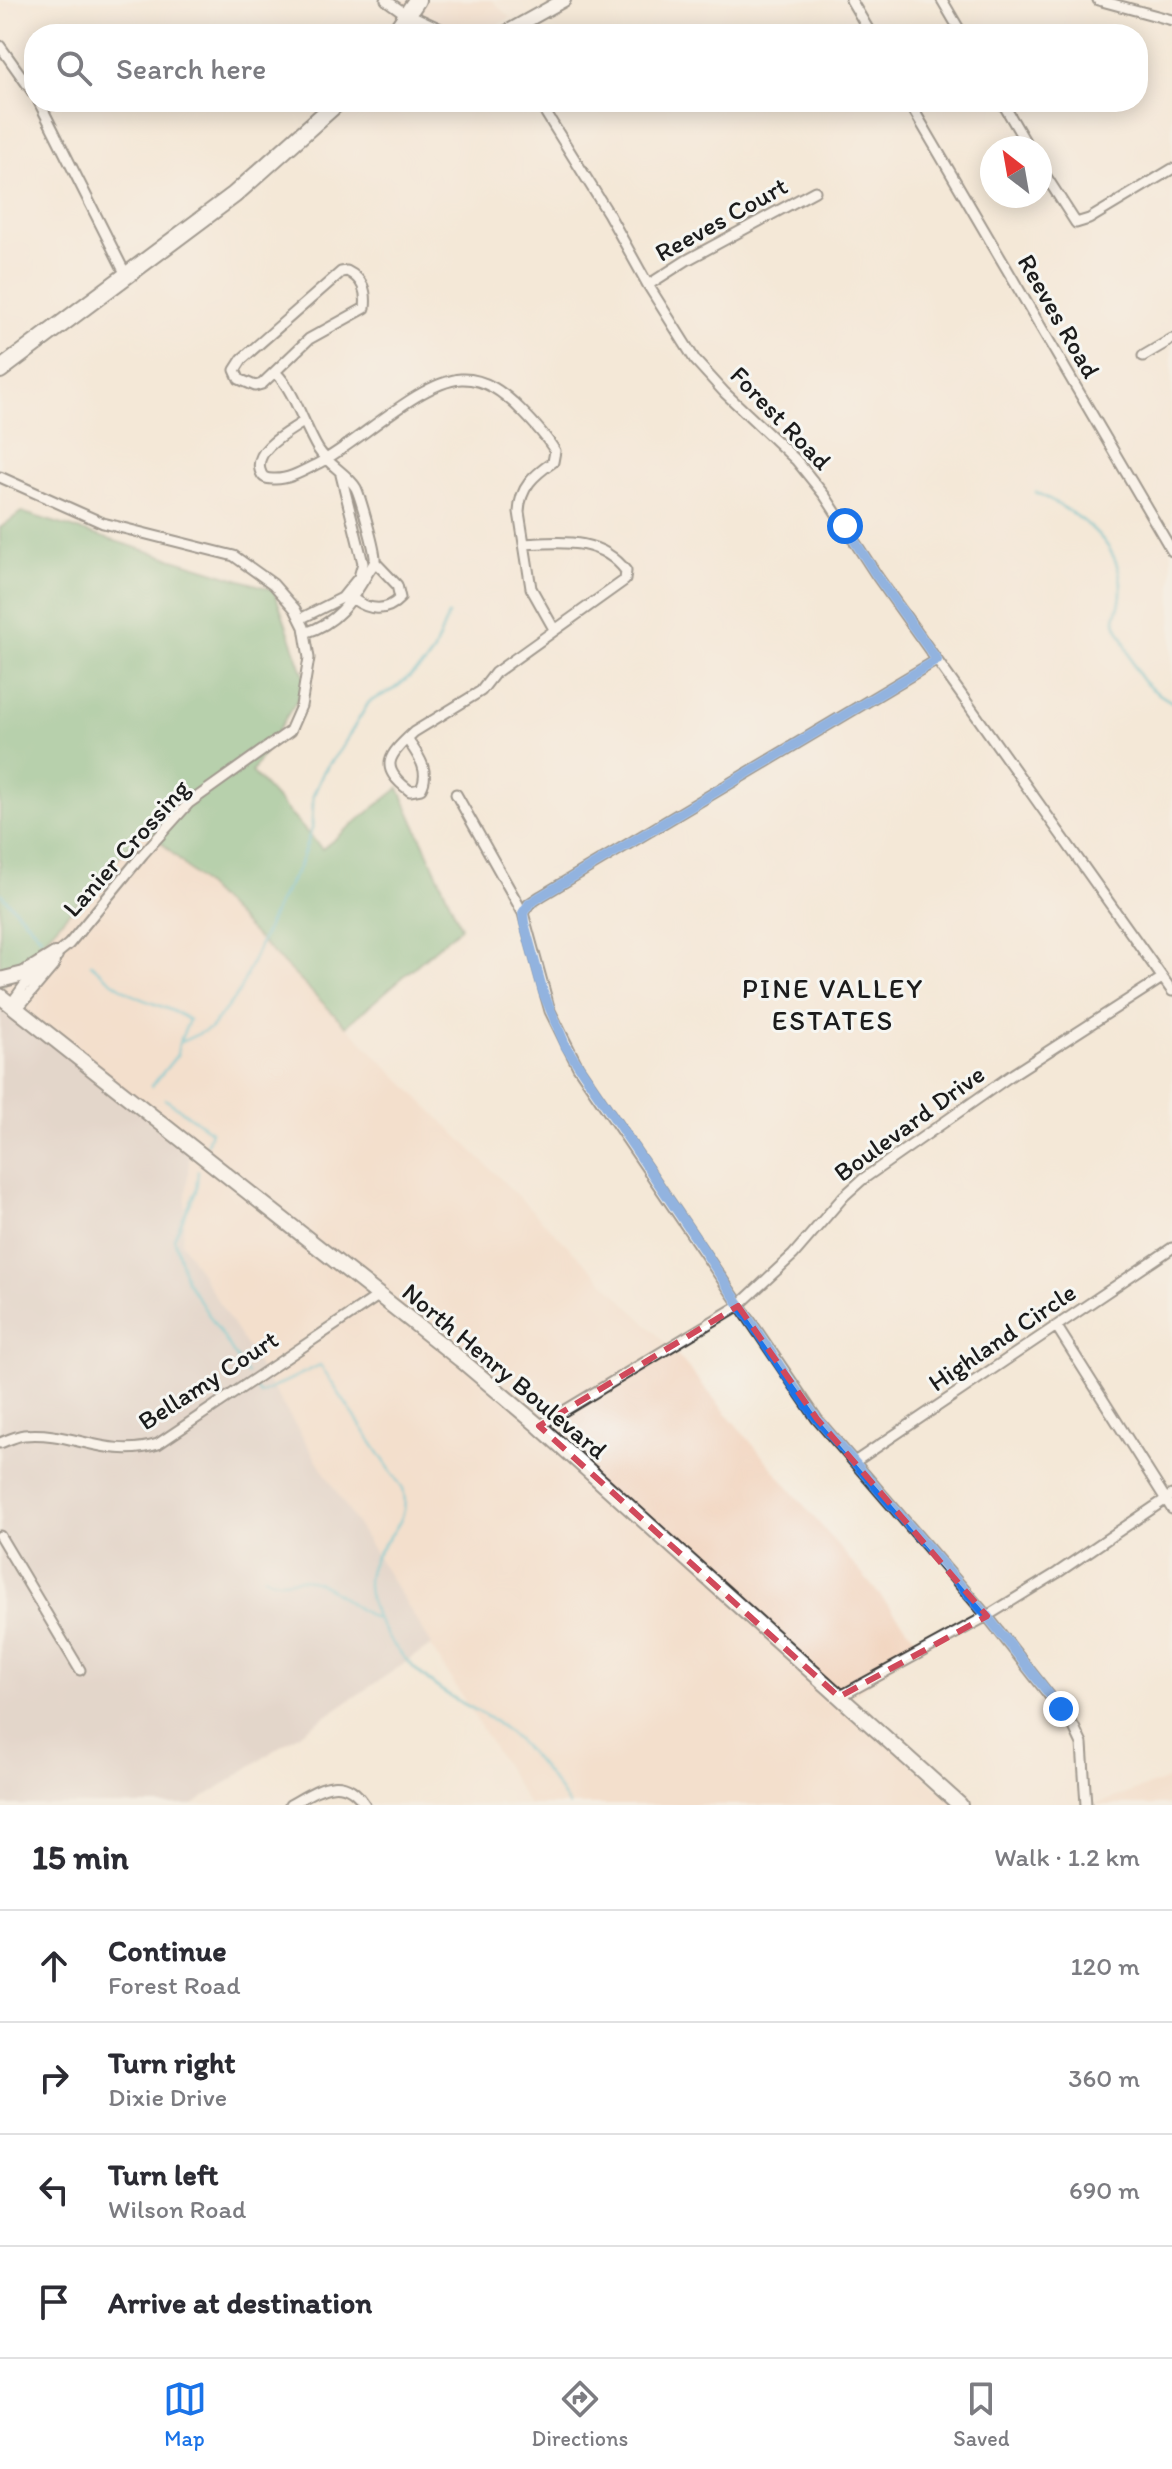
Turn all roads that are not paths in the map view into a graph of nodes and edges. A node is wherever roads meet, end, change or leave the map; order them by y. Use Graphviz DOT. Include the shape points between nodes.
graph roads {
  1 [pos="386,0"];
  2 [pos="417,0"];
  3 [pos="564,0"];
  4 [pos="851,0"];
  5 [pos="942,0"];
  6 [pos="1098,0"];
  7 [pos="407,15"];
  8 [pos="1172,20"];
  9 [pos="401,24"];
  10 [pos="426,24"];
  11 [pos="521,24"];
  12 [pos="865,24"];
  13 [pos="956,24"];
  14 [pos="0,46"];
  15 [pos="24,80"];
  16 [pos="44,112"];
  17 [pos="327,112"];
  18 [pos="545,112"];
  19 [pos="915,112"];
  20 [pos="1008,112"];
  21 [pos="1022,136"];
  22 [pos="1172,169"];
  23 [pos="1052,186"];
  24 [pos="815,191"];
  25 [pos="127,277"];
  26 [pos="648,285"];
  27 [pos="1172,339"];
  28 [pos="1143,356"];
  29 [pos="0,370"];
  30 [pos="276,373"];
  31 [pos="303,422"];
  32 [pos="326,459"];
  33 [pos="341,475"];
  34 [pos="0,476"];
  35 [pos="524,544"];
  36 [pos="1172,551"];
  37 [pos="375,562"];
  38 [pos="353,599"];
  39 [pos="300,619"];
  40 [pos="554,629"];
  41 [pos="305,633"];
  42 [pos="937,660"];
  43 [pos="407,739"];
  44 [pos="456,794"];
  45 [pos="523,913"];
  46 [pos="55,955"];
  47 [pos="1162,978"];
  48 [pos="0,980"];
  49 [pos="1172,991"];
  50 [pos="9,1003"];
  51 [pos="1172,1248"];
  52 [pos="378,1296"];
  53 [pos="738,1306"];
  54 [pos="1057,1327"];
  55 [pos="539,1426"];
  56 [pos="0,1443"];
  57 [pos="856,1461"];
  58 [pos="1170,1501"];
  59 [pos="0,1536"];
  60 [pos="987,1616"];
  61 [pos="80,1670"];
  62 [pos="839,1697"];
  63 [pos="290,1805"];
  64 [pos="365,1805"];
  65 [pos="960,1805"];
  66 [pos="1086,1805"];
  1 -- 7 [label="street"];
  2 -- 7 [label="highway"];
  3 -- 11 [label="street"];
  4 -- 12 [label="street"];
  5 -- 13 [label="street"];
  6 -- 8 [label="street"];
  7 -- 9 [label="highway"];
  7 -- 10 [label="street"];
  14 -- 15 [label="street"];
  16 -- 25 [label="street"];
  17 -- 25 [label="highway" via="253,180"];
  18 -- 26 [label="street, Forest Road"];
  19 -- 36 [label="street, Reeves Road"];
  20 -- 21 [label="street"];
  22 -- 23 [label="street" via="1076,223"];
  24 -- 26 [label="street, Reeves Court"];
  25 -- 29 [label="highway"];
  26 -- 42 [label="street, Forest Road" via="695,360 825,496"];
  27 -- 28 [label="street"];
  30 -- 30 [label="street" via="255,386 239,379 235,370 341,272 359,277 365,308 309,339"];
  30 -- 31 [label="street"];
  31 -- 32 [label="street"];
  31 -- 32 [label="street" via="270,445 258,465 261,474 279,480"];
  32 -- 33 [label="street"];
  32 -- 35 [label="street" via="431,389 460,379 485,383 512,401 555,451 553,462 534,476 519,499"];
  33 -- 37 [label="street" via="358,491"];
  33 -- 39 [label="street" via="363,563 342,598"];
  34 -- 39 [label="street, Lanier Crossing" via="103,523 234,556 273,584"];
  35 -- 40 [label="street" via="531,588"];
  35 -- 40 [label="street" via="574,542 595,547 610,553 626,571 625,580"];
  37 -- 38 [label="street"];
  37 -- 38 [label="street" via="397,585 400,598 374,609"];
  38 -- 41 [label="street" via="330,622"];
  39 -- 41 [label="street, Lanier Crossing"];
  40 -- 43 [label="street" via="495,673 481,691"];
  41 -- 46 [label="street, Lanier Crossing" via="306,679 290,731 189,803"];
  42 -- 45 [label="street" via="541,896"];
  42 -- 47 [label="street, Forest Road"];
  43 -- 43 [label="street" via="395,750 389,768 410,791 421,789 425,770"];
  44 -- 45 [label="street"];
  45 -- 53 [label="street" via="541,985 566,1047"];
  46 -- 48 [label="main road" via="24,974"];
  46 -- 50 [label="street, Lanier Crossing"];
  47 -- 49 [label="street, Forest Road"];
  47 -- 53 [label="street, Boulevard Drive" via="863,1179"];
  50 -- 52 [label="main road, North Henry Boulevard"];
  51 -- 54 [label="street, Highland Circle"];
  52 -- 55 [label="main road, North Henry Boulevard"];
  52 -- 56 [label="street, Bellamy Court" via="158,1444 105,1448 39,1435"];
  53 -- 55 [label="street, Boulevard Drive"];
  53 -- 57 [label="street" via="817,1419"];
  54 -- 57 [label="street, Highland Circle"];
  54 -- 58 [label="street"];
  55 -- 62 [label="main road, North Henry Boulevard"];
  57 -- 60 [label="street"];
  58 -- 60 [label="street"];
  59 -- 61 [label="street"];
  60 -- 62 [label="street"];
  60 -- 66 [label="street" via="1074,1727 1082,1744"];
  62 -- 65 [label="main road, North Henry Boulevard"];
  63 -- 64 [label="street" via="335,1785 354,1792"];
}
